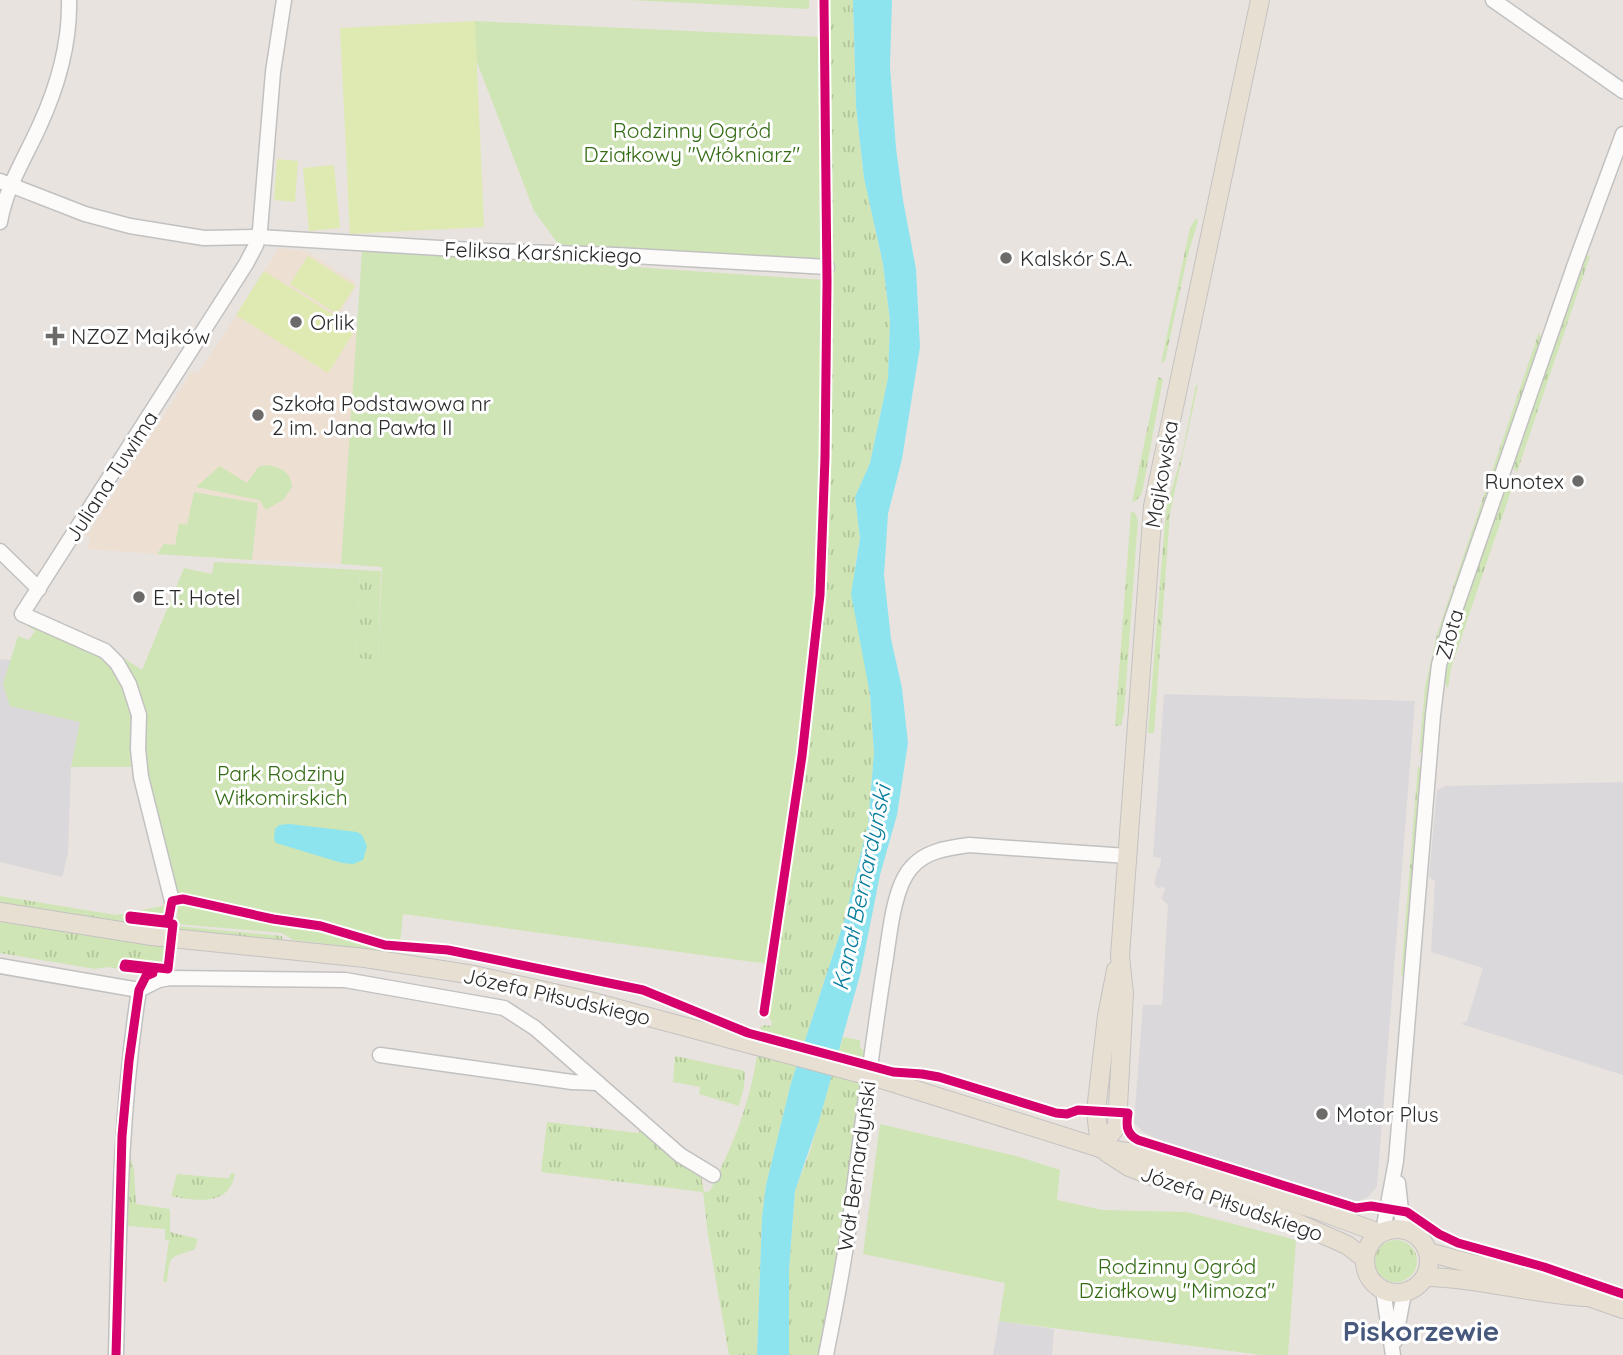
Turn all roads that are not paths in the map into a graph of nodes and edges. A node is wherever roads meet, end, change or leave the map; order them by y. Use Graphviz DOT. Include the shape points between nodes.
graph roads {
  1 [pos="69,0"];
  2 [pos="284,0"];
  3 [pos="1260,0"];
  4 [pos="1493,0"];
  5 [pos="1623,91"];
  6 [pos="1623,134"];
  7 [pos="5,183"];
  8 [pos="0,222"];
  9 [pos="259,237"];
  10 [pos="827,267"];
  11 [pos="0,551"];
  12 [pos="39,589"];
  13 [pos="1127,856"];
  14 [pos="172,901"];
  15 [pos="0,912"];
  16 [pos="0,967"];
  17 [pos="139,990"];
  18 [pos="380,1055"];
  19 [pos="598,1083"];
  20 [pos="1100,1148"];
  21 [pos="1396,1161"];
  22 [pos="713,1175"];
  23 [pos="1403,1229"];
  24 [pos="1381,1232"];
  25 [pos="1428,1252"];
  26 [pos="1364,1258"];
  27 [pos="1425,1277"];
  28 [pos="1382,1290"];
  29 [pos="1404,1293"];
  30 [pos="1589,1297"];
  31 [pos="1623,1308"];
  32 [pos="1393,1352"];
  33 [pos="116,1355"];
  34 [pos="826,1355"];
  1 -- 7 [label="street" via="66,39 51,98"];
  2 -- 9 [label="street, Juliana Tuwima"];
  3 -- 13 [label="main road, Majkowska" via="1153,506"];
  4 -- 5 [label="street"];
  6 -- 21 [label="street, Złota" via="1439,665"];
  7 -- 8 [label="street"];
  7 -- 9 [label="street, Feliksa Karśnickiego" via="130,226 204,238"];
  9 -- 10 [label="street, Feliksa Karśnickiego"];
  9 -- 12 [label="street, Juliana Tuwima"];
  11 -- 12 [label="street"];
  12 -- 14 [label="street, Juliana Tuwima" via="23,614 105,651 134,695 141,777"];
  13 -- 20 [label="main road, Majkowska" via="1120,956 1107,1016 1096,1111"];
  13 -- 34 [label="street, Wał Bernardyński" via="968,845 925,856 909,869 891,928 850,1222"];
  15 -- 20 [label="main road, Józefa Piłsudskiego, bridge" via="152,936 365,958 474,975 589,1000 881,1079"];
  16 -- 17 [label="street"];
  17 -- 19 [label="street" via="170,978 328,978 504,1008"];
  17 -- 33 [label="street" via="122,1136"];
  18 -- 19 [label="street"];
  19 -- 22 [label="street" via="680,1156"];
  20 -- 24 [label="main road, Józefa Piłsudskiego" via="1141,1154"];
  20 -- 26 [label="main road, Józefa Piłsudskiego" via="1149,1175 1307,1227"];
  21 -- 23 [label="street, Złota"];
  21 -- 24 [label="street, Złota"];
  23 -- 24 [label="main road"];
  23 -- 25 [label="main road" via="1416,1235"];
  24 -- 26 [label="main road"];
  25 -- 27 [label="main road"];
  25 -- 30 [label="main road" via="1536,1274 1569,1284"];
  26 -- 28 [label="main road" via="1368,1277"];
  27 -- 29 [label="main road"];
  27 -- 30 [label="main road"];
  28 -- 29 [label="main road"];
  28 -- 32 [label="street"];
  29 -- 32 [label="street"];
  30 -- 31 [label="main road"];
}
